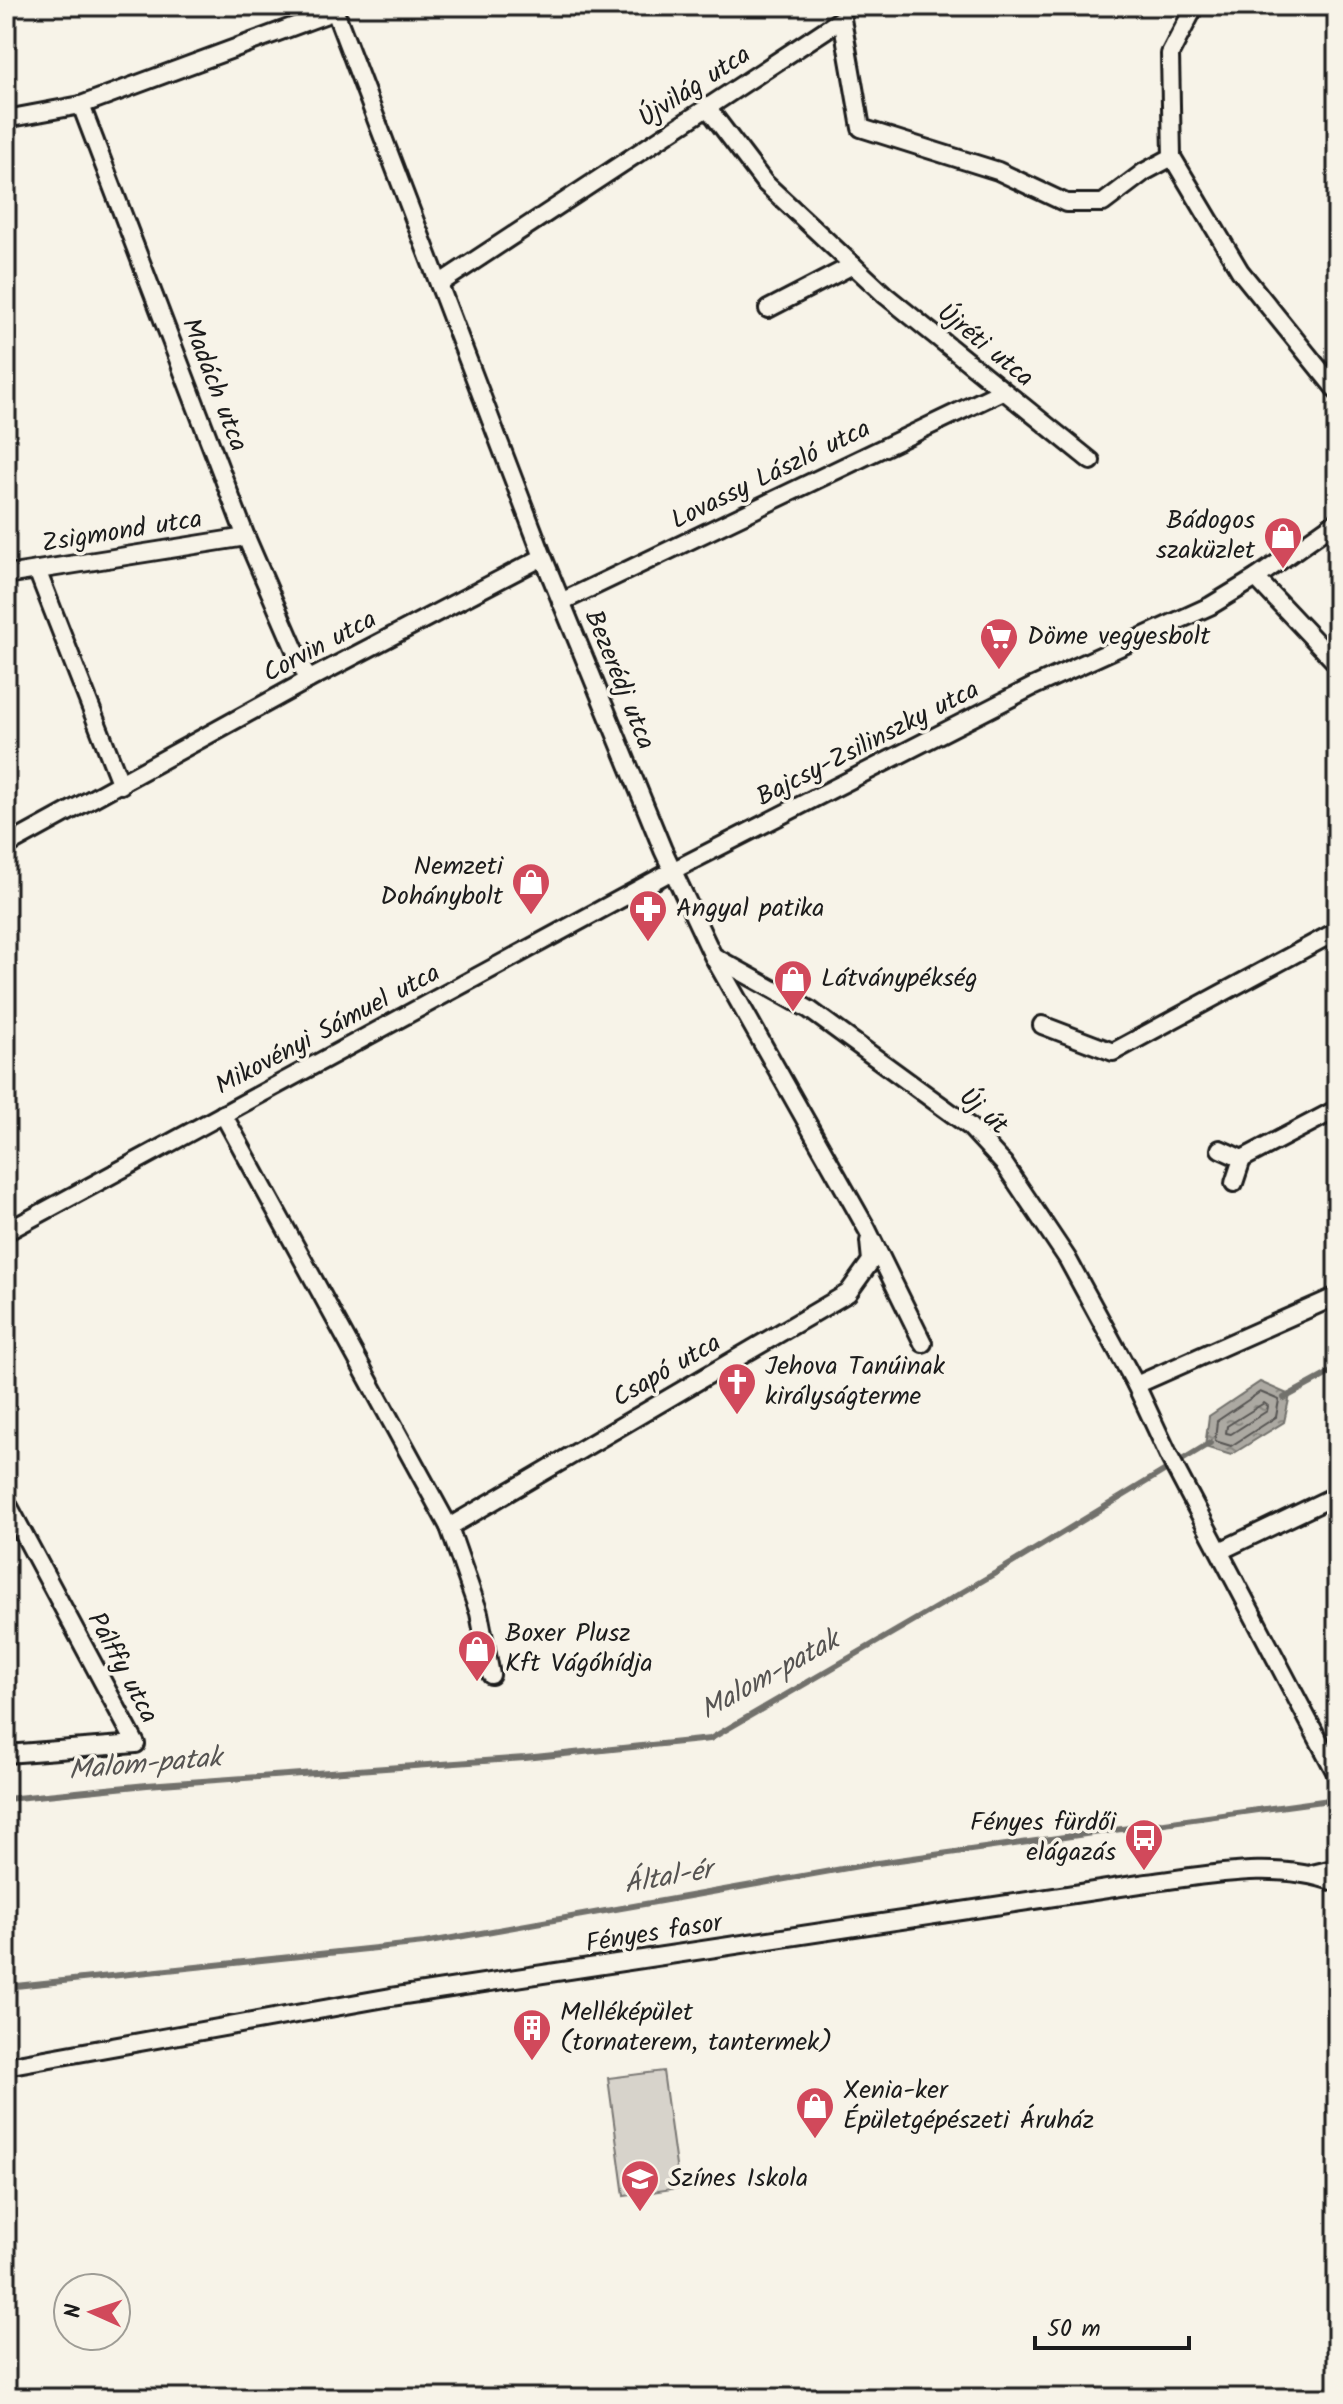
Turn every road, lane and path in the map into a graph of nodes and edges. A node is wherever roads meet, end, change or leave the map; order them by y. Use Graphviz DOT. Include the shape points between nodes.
graph roads {
  1 [pos="1195,6"];
  2 [pos="334,8"];
  3 [pos="81,105"];
  4 [pos="707,107"];
  5 [pos="6,119"];
  6 [pos="1172,157"];
  7 [pos="853,265"];
  8 [pos="439,284"];
  9 [pos="768,309"];
  10 [pos="1002,391"];
  11 [pos="1337,391"];
  12 [pos="1091,461"];
  13 [pos="1337,521"];
  14 [pos="246,537"];
  15 [pos="543,557"];
  16 [pos="37,570"];
  17 [pos="6,575"];
  18 [pos="1256,578"];
  19 [pos="561,602"];
  20 [pos="1337,664"];
  21 [pos="308,680"];
  22 [pos="121,785"];
  23 [pos="6,846"];
  24 [pos="672,871"];
  25 [pos="1337,931"];
  26 [pos="713,956"];
  27 [pos="1042,1025"];
  28 [pos="1337,1109"];
  29 [pos="223,1114"];
  30 [pos="1220,1149"];
  31 [pos="1242,1159"];
  32 [pos="1234,1183"];
  33 [pos="867,1229"];
  34 [pos="6,1232"];
  35 [pos="1337,1296"];
  36 [pos="923,1343"];
  37 [pos="1136,1385"];
  38 [pos="1337,1495"];
  39 [pos="6,1501"];
  40 [pos="449,1527"];
  41 [pos="1220,1551"];
  42 [pos="491,1675"];
  43 [pos="6,1754"];
  44 [pos="1337,1775"];
  45 [pos="1337,1868"];
  46 [pos="1312,1874"];
  47 [pos="1337,1883"];
  48 [pos="6,2066"];
  1 -- 6 [label="street" via="1170,54"];
  2 -- 3 [label="street"];
  2 -- 8 [label="street, Bezerédj utca"];
  3 -- 5 [label="street"];
  3 -- 14 [label="street, Madách utca"];
  4 -- 6 [label="street, Újvilág utca" via="842,19 861,128 998,171 1066,203 1103,203"];
  4 -- 7 [label="street, Újréti utca" via="764,182"];
  4 -- 8 [label="street, Újvilág utca"];
  6 -- 11 [label="street" via="1240,271"];
  7 -- 9 [label="street"];
  7 -- 10 [label="street, Újréti utca"];
  8 -- 15 [label="street, Bezerédj utca"];
  10 -- 12 [label="street, Újréti utca"];
  10 -- 19 [label="street, Lovassy László utca"];
  13 -- 18 [label="street, Bajcsy-Zsilinszky utca"];
  14 -- 16 [label="street, Zsigmond utca"];
  14 -- 21 [label="street, Madách utca"];
  15 -- 19 [label="street, Bezerédj utca"];
  15 -- 21 [label="street, Corvin utca"];
  16 -- 17 [label="street, Zsigmond utca"];
  16 -- 22 [label="street"];
  18 -- 20 [label="street"];
  18 -- 24 [label="street, Bajcsy-Zsilinszky utca" via="1210,606 1032,687"];
  19 -- 24 [label="street, Bezerédj utca"];
  21 -- 22 [label="street, Corvin utca"];
  22 -- 23 [label="street, Corvin utca"];
  24 -- 26 [label="street, Bezerédj utca"];
  24 -- 29 [label="street, Mikovényi Sámuel utca"];
  25 -- 27 [label="street" via="1113,1052"];
  26 -- 33 [label="street, Bezerédj utca"];
  26 -- 37 [label="street, Új út" via="810,1010 969,1126 1004,1164 1067,1258"];
  28 -- 31 [label="street"];
  29 -- 34 [label="street, Mikovényi Sámuel utca"];
  29 -- 40 [label="street"];
  30 -- 31 [label="street"];
  31 -- 32 [label="street"];
  33 -- 36 [label="street, Bezerédj utca"];
  33 -- 40 [label="street, Csapó utca" via="871,1261 848,1293"];
  35 -- 37 [label="street"];
  37 -- 41 [label="street, Új út"];
  38 -- 41 [label="street"];
  39 -- 43 [label="street, Pálffy utca" via="136,1744"];
  40 -- 42 [label="street" via="479,1613"];
  41 -- 44 [label="street, Új út"];
  45 -- 46 [label="street, Fényes fasor"];
  46 -- 47 [label="street, Fényes fasor"];
  46 -- 48 [label="street, Fényes fasor" via="1270,1871 1147,1883 391,1997"];
}
